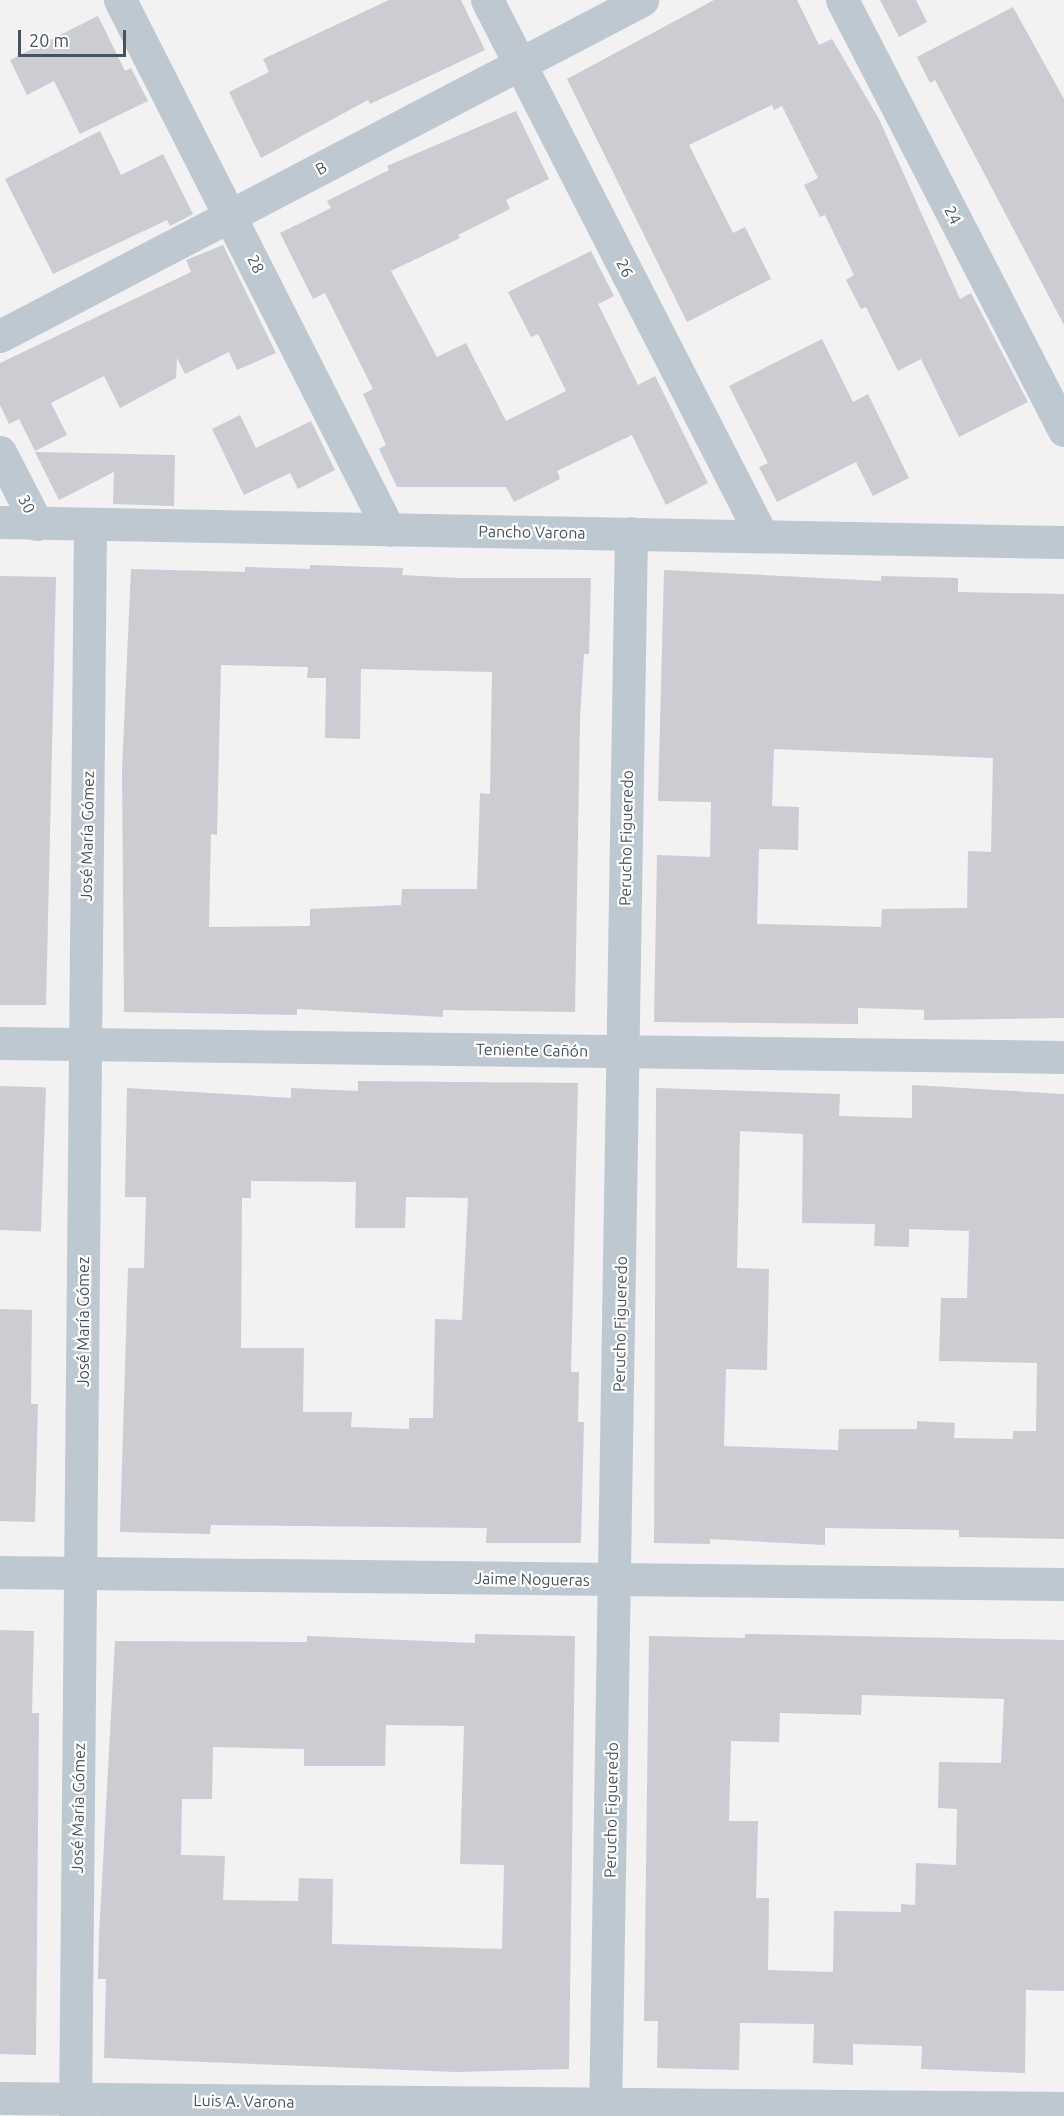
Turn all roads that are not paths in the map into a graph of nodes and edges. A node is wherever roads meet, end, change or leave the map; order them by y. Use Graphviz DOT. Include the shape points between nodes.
graph roads {
  1 [pos="120,0"];
  2 [pos="487,0"];
  3 [pos="642,0"];
  4 [pos="842,0"];
  5 [pos="520,63"];
  6 [pos="231,215"];
  7 [pos="0,336"];
  8 [pos="1064,430"];
  9 [pos="0,452"];
  10 [pos="0,522"];
  11 [pos="37,524"];
  12 [pos="90,527"];
  13 [pos="389,530"];
  14 [pos="631,533"];
  15 [pos="762,536"];
  16 [pos="1064,542"];
  17 [pos="0,1042"];
  18 [pos="84,1044"];
  19 [pos="624,1051"];
  20 [pos="1064,1057"];
  21 [pos="0,1572"];
  22 [pos="81,1574"];
  23 [pos="616,1580"];
  24 [pos="1064,1584"];
  25 [pos="0,2098"];
  26 [pos="75,2107"];
  27 [pos="1064,2108"];
  28 [pos="605,2111"];
  1 -- 6 [label="street, 28"];
  2 -- 5 [label="street, 26"];
  3 -- 5 [label="street, B"];
  4 -- 8 [label="street, 24"];
  5 -- 6 [label="street, B"];
  5 -- 15 [label="street, 26"];
  6 -- 7 [label="street, B"];
  6 -- 13 [label="street, 28"];
  9 -- 11 [label="street, 30"];
  10 -- 11 [label="street, Pancho Varona"];
  11 -- 12 [label="street, Pancho Varona"];
  12 -- 13 [label="street, Pancho Varona"];
  12 -- 18 [label="street, José María Gómez"];
  13 -- 14 [label="street, Pancho Varona"];
  14 -- 15 [label="street, Pancho Varona"];
  14 -- 19 [label="street, Perucho Figueredo"];
  15 -- 16 [label="street, Pancho Varona"];
  17 -- 18 [label="street, Teniente Cañón"];
  18 -- 19 [label="street, Teniente Cañón"];
  18 -- 22 [label="street, José María Gómez"];
  19 -- 20 [label="street, Teniente Cañón"];
  19 -- 23 [label="street, Perucho Figueredo"];
  21 -- 22 [label="street, Jaime Nogueras"];
  22 -- 23 [label="street, Jaime Nogueras"];
  22 -- 26 [label="street, José María Gómez"];
  23 -- 24 [label="street, Jaime Nogueras"];
  23 -- 28 [label="street, Perucho Figueredo"];
  25 -- 26 [label="street, Luis A. Varona"];
  26 -- 28 [label="street, Luis A. Varona"];
  27 -- 28 [label="street, Luis A. Varona"];
}
